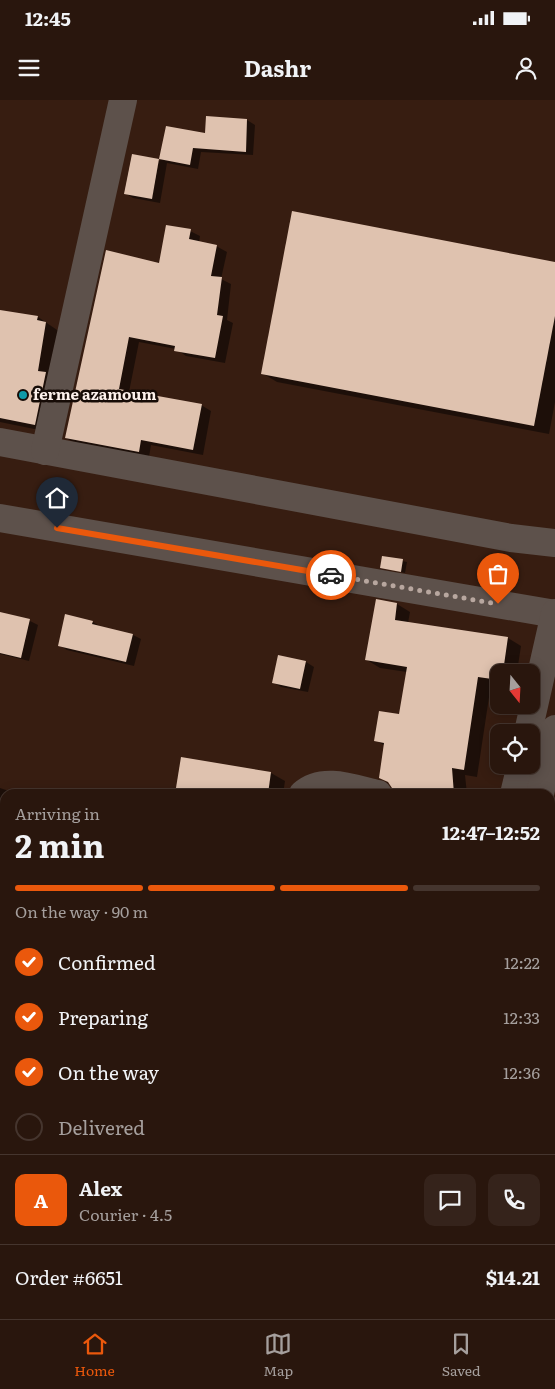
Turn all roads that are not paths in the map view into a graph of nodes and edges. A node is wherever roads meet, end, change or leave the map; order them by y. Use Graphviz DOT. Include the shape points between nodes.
graph roads {
  1 [pos="123,100"];
  2 [pos="0,442"];
  3 [pos="45,451"];
  4 [pos="0,518"];
  5 [pos="555,543"];
  6 [pos="555,613"];
  7 [pos="530,724"];
  8 [pos="555,729"];
  9 [pos="519,774"];
  10 [pos="312,789"];
  11 [pos="351,789"];
  12 [pos="515,789"];
  13 [pos="541,789"];
  1 -- 3 [label="street"];
  2 -- 3 [label="street"];
  3 -- 5 [label="street" via="511,538"];
  4 -- 6 [label="street"];
  6 -- 7 [label="street"];
  8 -- 13 [label="street"];
  9 -- 12 [label="street"];
  10 -- 11 [label="street" via="330,785"];
}
